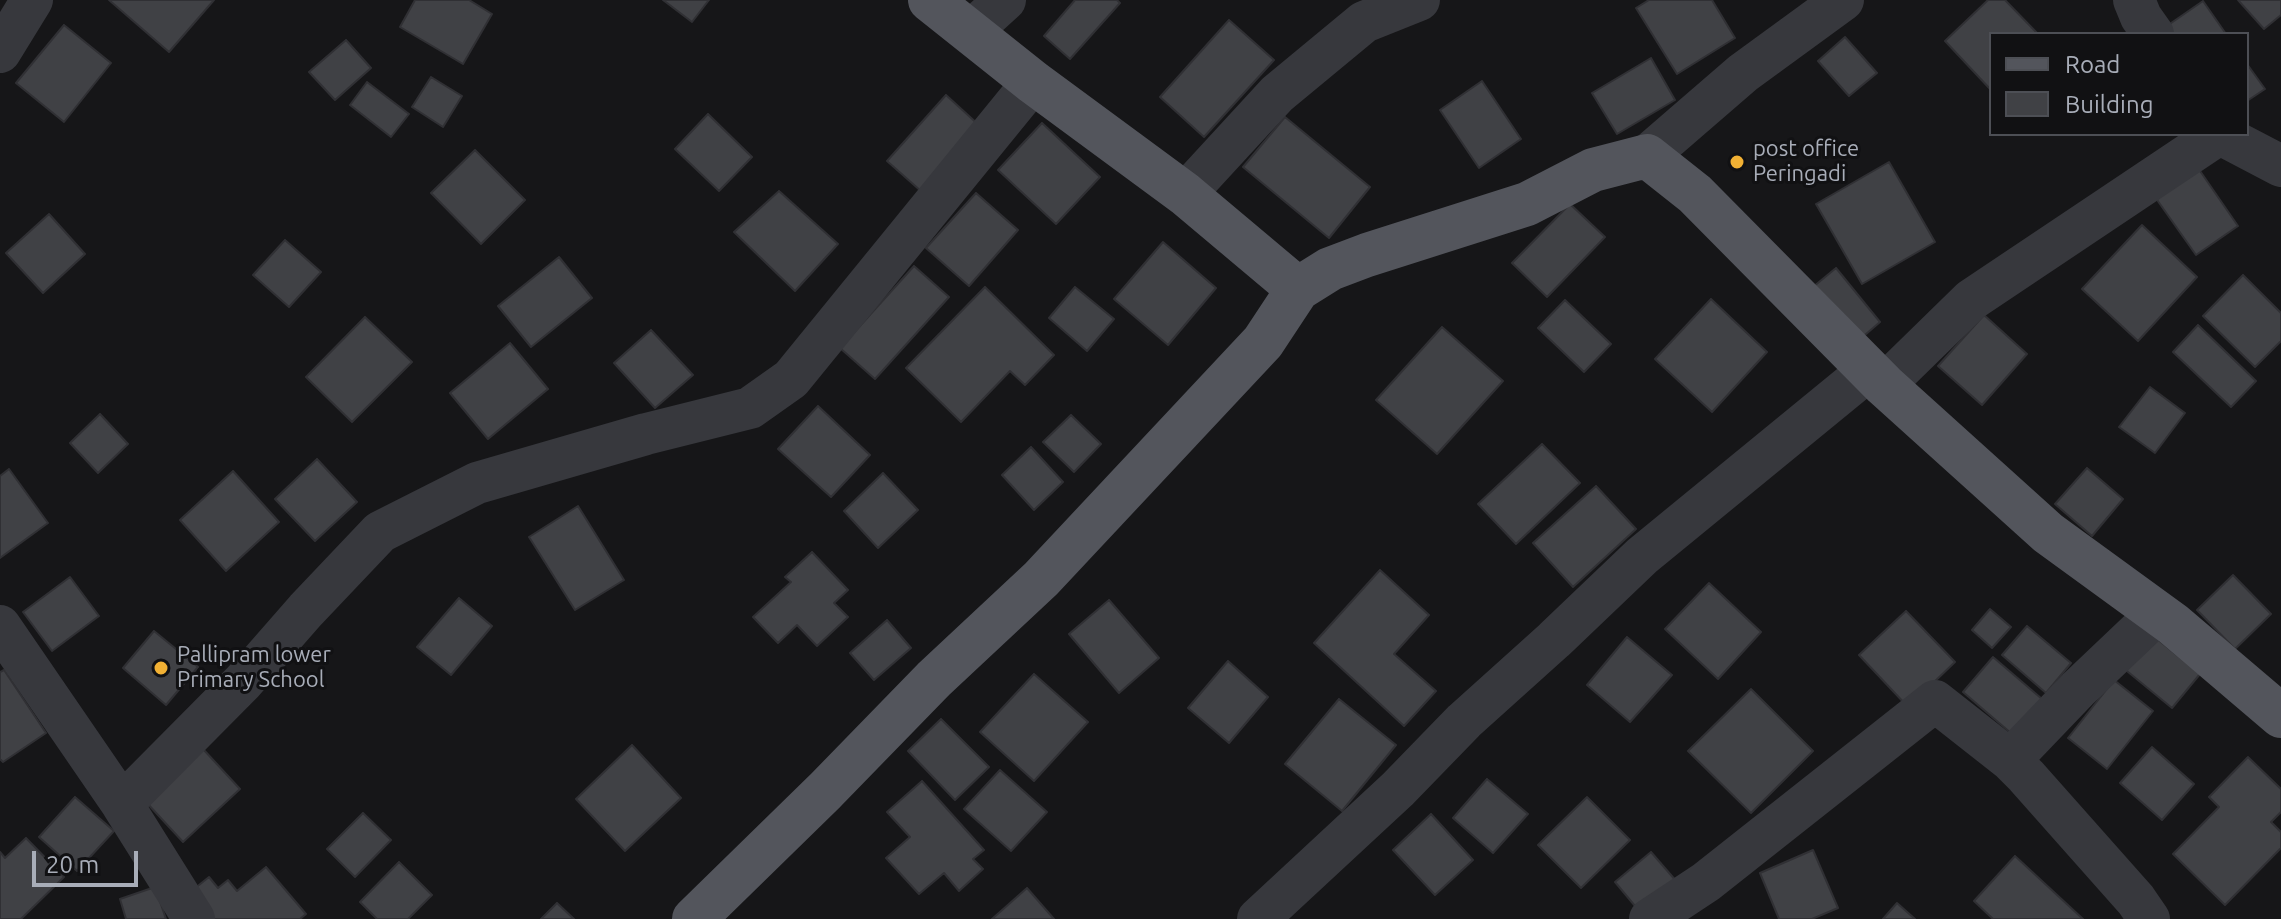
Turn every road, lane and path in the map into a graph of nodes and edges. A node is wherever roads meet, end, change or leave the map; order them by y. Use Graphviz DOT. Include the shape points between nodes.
graph roads {
  1 [pos="32,0"];
  2 [pos="930,0"];
  3 [pos="1005,0"];
  4 [pos="1419,0"];
  5 [pos="1843,0"];
  6 [pos="2134,0"];
  7 [pos="971,31"];
  8 [pos="2152,32"];
  9 [pos="0,52"];
  10 [pos="1033,82"];
  11 [pos="2216,136"];
  12 [pos="2223,136"];
  13 [pos="1647,156"];
  14 [pos="2281,166"];
  15 [pos="1185,194"];
  16 [pos="1298,289"];
  17 [pos="1876,377"];
  18 [pos="2158,613"];
  19 [pos="0,626"];
  20 [pos="2281,716"];
  21 [pos="2010,760"];
  22 [pos="122,804"];
  23 [pos="194,919"];
  24 [pos="694,919"];
  25 [pos="1258,919"];
  26 [pos="1650,919"];
  27 [pos="2149,919"];
  1 -- 9 [label="street"];
  2 -- 7 [label="main road"];
  3 -- 7 [label="street"];
  4 -- 15 [label="street" via="1364,22 1277,94"];
  5 -- 13 [label="street" via="1743,73"];
  6 -- 8 [label="street"];
  7 -- 10 [label="main road"];
  10 -- 15 [label="main road"];
  10 -- 22 [label="street" via="791,379 750,408 477,483 380,532"];
  11 -- 17 [label="street" via="1971,300"];
  12 -- 14 [label="street"];
  13 -- 16 [label="main road" via="1593,170 1527,204 1330,269"];
  13 -- 17 [label="main road" via="1695,194"];
  15 -- 16 [label="main road"];
  16 -- 24 [label="main road" via="1263,342 1041,579"];
  17 -- 18 [label="main road" via="2048,533"];
  17 -- 25 [label="street" via="1642,556"];
  18 -- 20 [label="main road"];
  18 -- 21 [label="street"];
  19 -- 22 [label="street"];
  21 -- 26 [label="street" via="1935,701 1706,882"];
  21 -- 27 [label="street"];
  22 -- 23 [label="street"];
}
